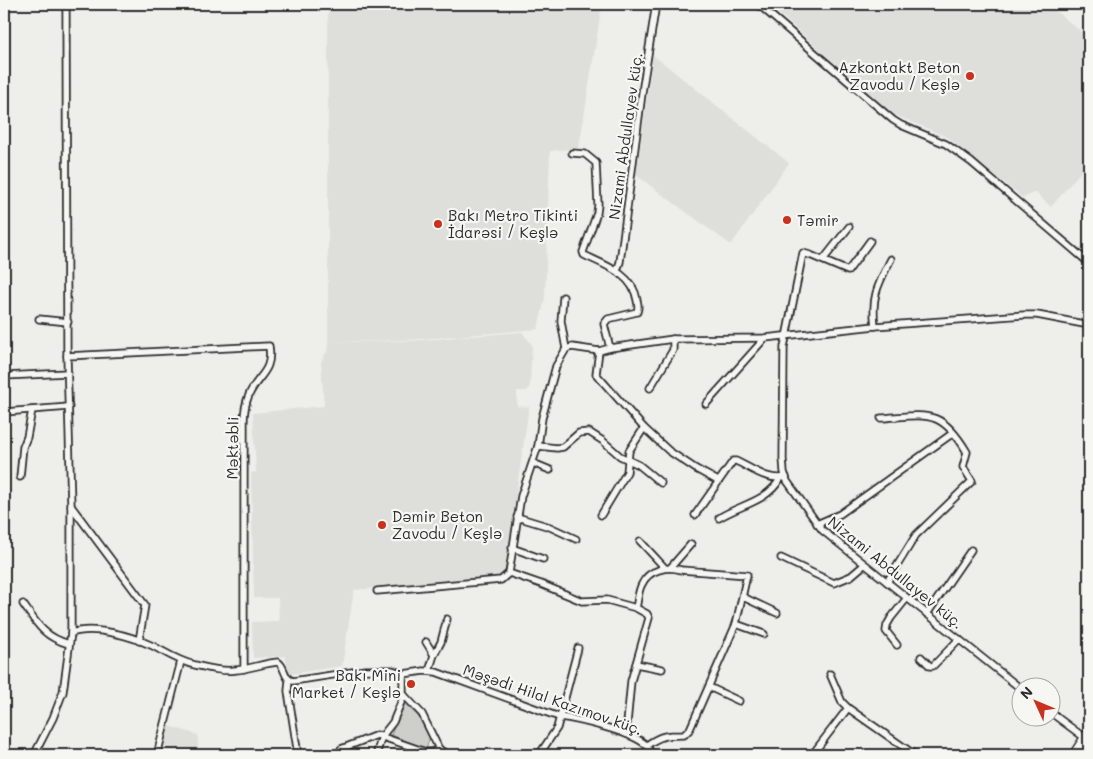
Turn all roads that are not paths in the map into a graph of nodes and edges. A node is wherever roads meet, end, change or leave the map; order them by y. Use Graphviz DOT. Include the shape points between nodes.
graph roads {
  1 [pos="66,4"];
  2 [pos="656,4"];
  3 [pos="758,4"];
  4 [pos="572,154"];
  5 [pos="849,227"];
  6 [pos="870,241"];
  7 [pos="891,259"];
  8 [pos="823,260"];
  9 [pos="1089,264"];
  10 [pos="617,272"];
  11 [pos="563,297"];
  12 [pos="39,319"];
  13 [pos="68,322"];
  14 [pos="1089,324"];
  15 [pos="875,326"];
  16 [pos="786,336"];
  17 [pos="765,338"];
  18 [pos="673,339"];
  19 [pos="610,348"];
  20 [pos="566,349"];
  21 [pos="600,351"];
  22 [pos="67,356"];
  23 [pos="68,373"];
  24 [pos="4,376"];
  25 [pos="650,388"];
  26 [pos="706,404"];
  27 [pos="69,407"];
  28 [pos="32,410"];
  29 [pos="4,412"];
  30 [pos="881,418"];
  31 [pos="644,428"];
  32 [pos="953,433"];
  33 [pos="538,446"];
  34 [pos="628,459"];
  35 [pos="533,462"];
  36 [pos="550,470"];
  37 [pos="20,477"];
  38 [pos="783,478"];
  39 [pos="718,480"];
  40 [pos="661,483"];
  41 [pos="71,506"];
  42 [pos="601,515"];
  43 [pos="695,515"];
  44 [pos="517,518"];
  45 [pos="719,518"];
  46 [pos="817,524"];
  47 [pos="576,539"];
  48 [pos="640,540"];
  49 [pos="691,544"];
  50 [pos="512,548"];
  51 [pos="971,550"];
  52 [pos="781,558"];
  53 [pos="543,559"];
  54 [pos="864,565"];
  55 [pos="668,568"];
  56 [pos="509,573"];
  57 [pos="887,582"];
  58 [pos="377,591"];
  59 [pos="743,597"];
  60 [pos="907,598"];
  61 [pos="23,604"];
  62 [pos="636,608"];
  63 [pos="777,613"];
  64 [pos="927,614"];
  65 [pos="447,619"];
  66 [pos="736,624"];
  67 [pos="71,633"];
  68 [pos="764,634"];
  69 [pos="960,639"];
  70 [pos="139,641"];
  71 [pos="426,642"];
  72 [pos="69,644"];
  73 [pos="897,645"];
  74 [pos="578,648"];
  75 [pos="434,655"];
  76 [pos="921,657"];
  77 [pos="181,661"];
  78 [pos="636,664"];
  79 [pos="244,669"];
  80 [pos="662,669"];
  81 [pos="430,671"];
  82 [pos="403,674"];
  83 [pos="830,674"];
  84 [pos="289,680"];
  85 [pos="1010,680"];
  86 [pos="709,687"];
  87 [pos="404,695"];
  88 [pos="739,701"];
  89 [pos="848,708"];
  90 [pos="559,718"];
  91 [pos="1060,720"];
  92 [pos="626,734"];
  93 [pos="382,736"];
  94 [pos="1085,739"];
  95 [pos="647,745"];
  96 [pos="340,749"];
  97 [pos="439,749"];
  98 [pos="34,755"];
  99 [pos="157,755"];
  100 [pos="298,755"];
  101 [pos="376,755"];
  102 [pos="448,755"];
  103 [pos="539,755"];
  104 [pos="651,755"];
  105 [pos="812,755"];
  106 [pos="915,755"];
  107 [pos="1076,755"];
  1 -- 13 [label="street"];
  2 -- 10 [label="street, Nizami Abdullayev küç."];
  3 -- 9 [label="street" via="893,120 946,144 971,162"];
  4 -- 10 [label="street" via="585,154 596,163 597,214 584,255"];
  5 -- 8 [label="street"];
  6 -- 8 [label="street" via="848,271"];
  7 -- 15 [label="street" via="874,296"];
  8 -- 16 [label="street, Nizami Abdullayev küç." via="803,253"];
  10 -- 19 [label="street" via="636,290 639,309 634,314 605,321"];
  11 -- 20 [label="street" via="561,321"];
  12 -- 13 [label="street"];
  13 -- 22 [label="street"];
  14 -- 15 [label="street" via="1024,315"];
  15 -- 16 [label="street"];
  16 -- 17 [label="street"];
  16 -- 38 [label="street, Nizami Abdullayev küç."];
  17 -- 18 [label="street"];
  17 -- 26 [label="street"];
  18 -- 19 [label="street"];
  18 -- 25 [label="street" via="673,350"];
  19 -- 21 [label="street"];
  20 -- 21 [label="street"];
  20 -- 33 [label="street" via="556,366"];
  21 -- 31 [label="street" via="596,374"];
  22 -- 23 [label="street"];
  22 -- 79 [label="street, Məktəbli" via="269,346 270,360 248,396 244,422"];
  23 -- 24 [label="street"];
  23 -- 27 [label="street"];
  27 -- 28 [label="street"];
  27 -- 41 [label="street"];
  28 -- 29 [label="street"];
  28 -- 37 [label="street"];
  30 -- 32 [label="street" via="932,416"];
  31 -- 34 [label="street" via="629,451"];
  31 -- 39 [label="street" via="681,460"];
  32 -- 46 [label="street" via="840,514"];
  32 -- 57 [label="street" via="967,452 962,467 972,481 916,535"];
  33 -- 34 [label="street" via="563,447 584,431"];
  33 -- 35 [label="street"];
  34 -- 40 [label="street"];
  34 -- 42 [label="street" via="627,472"];
  35 -- 36 [label="street"];
  35 -- 44 [label="street"];
  38 -- 39 [label="street" via="771,478 734,460"];
  38 -- 45 [label="street" via="759,499"];
  38 -- 46 [label="street, Nizami Abdullayev küç."];
  39 -- 43 [label="street"];
  41 -- 67 [label="street"];
  41 -- 70 [label="street" via="145,605"];
  44 -- 47 [label="street" via="550,527"];
  44 -- 50 [label="street"];
  46 -- 54 [label="street, Nizami Abdullayev küç."];
  48 -- 55 [label="street"];
  49 -- 55 [label="street"];
  50 -- 53 [label="street"];
  50 -- 56 [label="street"];
  51 -- 64 [label="street"];
  52 -- 54 [label="street" via="834,583 851,576"];
  54 -- 57 [label="street, Nizami Abdullayev küç."];
  55 -- 59 [label="street" via="747,575"];
  55 -- 62 [label="street" via="654,572 642,583"];
  56 -- 58 [label="street" via="501,580"];
  56 -- 62 [label="street" via="582,601 608,600"];
  57 -- 60 [label="street, Nizami Abdullayev küç."];
  59 -- 63 [label="street"];
  59 -- 66 [label="street"];
  60 -- 64 [label="street, Nizami Abdullayev küç."];
  60 -- 73 [label="street" via="887,625 886,631"];
  61 -- 72 [label="street" via="44,633"];
  62 -- 78 [label="street" via="649,618"];
  64 -- 69 [label="street, Nizami Abdullayev küç."];
  65 -- 75 [label="street"];
  66 -- 68 [label="street"];
  66 -- 86 [label="street"];
  67 -- 70 [label="street" via="98,630"];
  67 -- 72 [label="street"];
  69 -- 76 [label="street" via="933,666"];
  69 -- 85 [label="street, Nizami Abdullayev küç."];
  70 -- 77 [label="street"];
  71 -- 75 [label="street"];
  72 -- 98 [label="street" via="63,692"];
  74 -- 90 [label="street"];
  75 -- 81 [label="street"];
  77 -- 79 [label="street" via="223,670"];
  77 -- 99 [label="street"];
  78 -- 80 [label="street"];
  78 -- 92 [label="street" via="629,694"];
  79 -- 84 [label="street" via="278,662"];
  81 -- 82 [label="street, Məşədi Hilal Kazımov küç."];
  81 -- 90 [label="street, Məşədi Hilal Kazımov küç."];
  82 -- 84 [label="street, Məşədi Hilal Kazımov küç." via="392,670 365,670"];
  82 -- 87 [label="street"];
  83 -- 89 [label="street"];
  84 -- 100 [label="street"];
  86 -- 88 [label="street"];
  86 -- 95 [label="street" via="687,733 658,737"];
  87 -- 93 [label="street" via="393,722"];
  87 -- 97 [label="street" via="422,714"];
  89 -- 105 [label="street"];
  89 -- 106 [label="street"];
  90 -- 92 [label="street, Məşədi Hilal Kazımov küç." via="573,718"];
  90 -- 103 [label="street"];
  91 -- 94 [label="street"];
  92 -- 95 [label="street, Məşədi Hilal Kazımov küç."];
  93 -- 96 [label="street" via="372,736"];
  93 -- 97 [label="street" via="426,752"];
  93 -- 101 [label="street"];
  94 -- 107 [label="main road"];
  95 -- 104 [label="street, Məşədi Hilal Kazımov küç."];
  97 -- 102 [label="street"];
}
